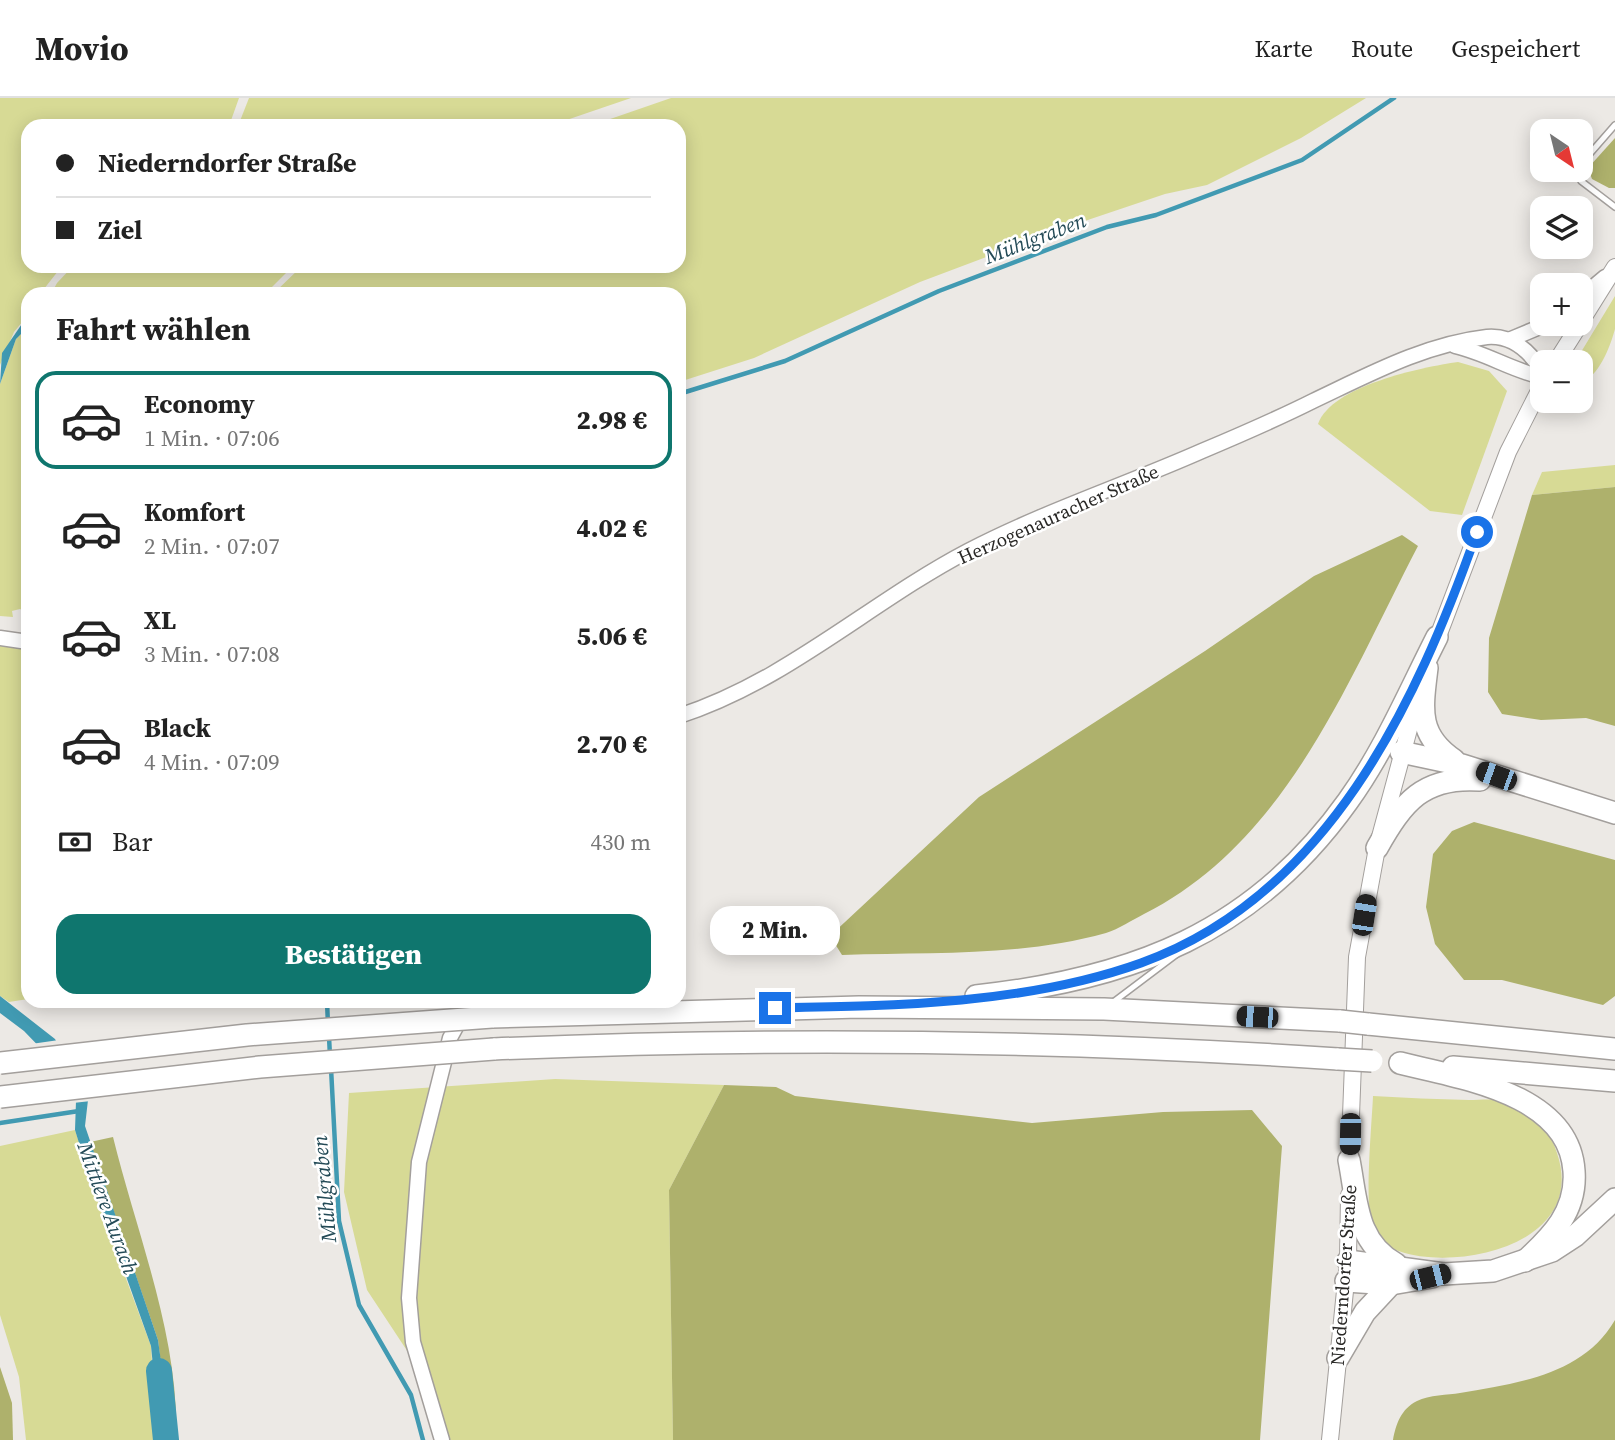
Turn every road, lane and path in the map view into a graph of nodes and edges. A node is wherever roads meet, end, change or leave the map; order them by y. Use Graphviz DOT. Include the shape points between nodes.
graph roads {
  1 [pos="1615,125"];
  2 [pos="1593,150"];
  3 [pos="1586,182"];
  4 [pos="1614,206"];
  5 [pos="1614,268"];
  6 [pos="1593,287"];
  7 [pos="1593,302"];
  8 [pos="1530,332"];
  9 [pos="1511,340"];
  10 [pos="1454,345"];
  11 [pos="1530,355"];
  12 [pos="1530,374"];
  13 [pos="1530,409"];
  14 [pos="1437,637"];
  15 [pos="0,638"];
  16 [pos="21,641"];
  17 [pos="1427,667"];
  18 [pos="686,713"];
  19 [pos="1401,752"];
  20 [pos="1462,765"];
  21 [pos="1512,782"];
  22 [pos="1615,813"];
  23 [pos="1377,848"];
  24 [pos="1195,938"];
  25 [pos="859,1007"];
  26 [pos="466,1008"];
  27 [pos="1104,1009"];
  28 [pos="1615,1049"];
  29 [pos="0,1063"];
  30 [pos="1401,1063"];
  31 [pos="1615,1081"];
  32 [pos="0,1097"];
  33 [pos="1349,1160"];
  34 [pos="1615,1199"];
  35 [pos="1525,1261"];
  36 [pos="1347,1271"];
  37 [pos="1394,1275"];
  38 [pos="1338,1358"];
  39 [pos="442,1440"];
  40 [pos="1330,1440"];
  1 -- 2 [label="lane"];
  3 -- 4 [label="lane"];
  5 -- 6 [label="street"];
  5 -- 7 [label="main road"];
  8 -- 9 [label="street"];
  9 -- 10 [label="street, Herzogenauracher Straße" via="1487,337"];
  9 -- 11 [label="street"];
  10 -- 12 [label="street"];
  10 -- 18 [label="street, Herzogenauracher Straße" via="1390,364 1200,453 970,550 751,687"];
  13 -- 14 [label="main road, Niederndorfer Straße" via="1508,452"];
  14 -- 17 [label="main road, Niederndorfer Straße"];
  14 -- 24 [label="highway" via="1378,753 1320,837 1281,876"];
  15 -- 16 [label="street"];
  17 -- 19 [label="main road, Niederndorfer Straße"];
  17 -- 20 [label="highway" via="1426,728 1438,749"];
  19 -- 20 [label="highway"];
  19 -- 23 [label="main road, Niederndorfer Straße"];
  20 -- 21 [label="highway"];
  21 -- 22 [label="highway"];
  21 -- 23 [label="highway" via="1455,778 1437,783 1402,808"];
  23 -- 33 [label="main road, Niederndorfer Straße" via="1354,996"];
  24 -- 25 [label="highway" via="1142,962 1090,978 1024,991"];
  24 -- 27 [label="lane"];
  25 -- 27 [label="highway"];
  25 -- 29 [label="highway, bridge" via="492,1017 247,1035"];
  26 -- 39 [label="street" via="450,1038 419,1162 409,1298 413,1342"];
  27 -- 28 [label="highway, bridge" via="1340,1021"];
  30 -- 31 [label="highway"];
  30 -- 32 [label="highway, bridge" via="1152,1047 735,1041 495,1049 260,1067"];
  30 -- 35 [label="highway" via="1512,1096 1543,1114 1562,1135 1574,1167 1571,1203 1551,1238"];
  33 -- 36 [label="main road, Niederndorfer Straße"];
  33 -- 37 [label="highway" via="1365,1235"];
  34 -- 35 [label="highway" via="1575,1236"];
  35 -- 37 [label="highway" via="1493,1271"];
  36 -- 37 [label="highway"];
  36 -- 38 [label="main road, Niederndorfer Straße"];
  37 -- 38 [label="highway"];
  38 -- 40 [label="main road, Niederndorfer Straße"];
}
